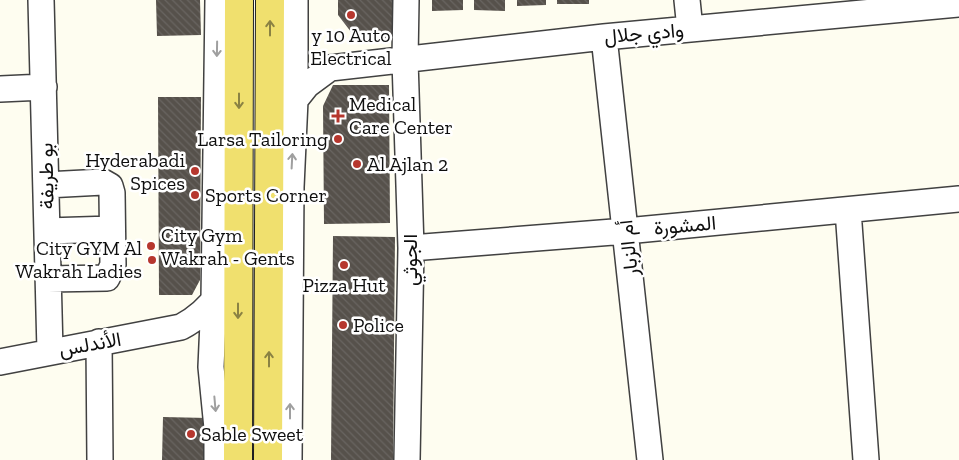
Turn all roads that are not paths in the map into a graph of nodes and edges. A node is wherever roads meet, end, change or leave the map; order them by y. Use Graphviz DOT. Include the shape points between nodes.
graph roads {
  1 [pos="41,0"];
  2 [pos="218,0"];
  3 [pos="239,0"];
  4 [pos="270,0"];
  5 [pos="295,0"];
  6 [pos="406,0"];
  7 [pos="687,0"];
  8 [pos="928,4"];
  9 [pos="959,4"];
  10 [pos="690,29"];
  11 [pos="604,37"];
  12 [pos="295,42"];
  13 [pos="405,60"];
  14 [pos="330,68"];
  15 [pos="44,87"];
  16 [pos="0,89"];
  17 [pos="295,100"];
  18 [pos="269,164"];
  19 [pos="46,185"];
  20 [pos="959,199"];
  21 [pos="848,210"];
  22 [pos="112,229"];
  23 [pos="47,231"];
  24 [pos="626,231"];
  25 [pos="411,248"];
  26 [pos="238,262"];
  27 [pos="48,279"];
  28 [pos="214,300"];
  29 [pos="181,327"];
  30 [pos="100,342"];
  31 [pos="50,351"];
  32 [pos="0,362"];
  33 [pos="211,367"];
  34 [pos="100,460"];
  35 [pos="218,460"];
  36 [pos="238,460"];
  37 [pos="268,460"];
  38 [pos="289,460"];
  39 [pos="407,460"];
  40 [pos="650,460"];
  41 [pos="866,460"];
  1 -- 15 [label="street, بو طريفة"];
  2 -- 28 [label="street, one-way"];
  3 -- 26 [label="main road, one-way"];
  18 -- 4 [label="main road, one-way"];
  5 -- 12 [label="street"];
  6 -- 13 [label="street, الجوثي"];
  7 -- 10 [label="street"];
  8 -- 9 [label="street, وادي جلال"];
  8 -- 10 [label="street, وادي جلال"];
  10 -- 11 [label="street, وادي جلال"];
  11 -- 13 [label="street, وادي جلال"];
  11 -- 24 [label="street, أم الزبار"];
  12 -- 14 [label="street"];
  12 -- 17 [label="street"];
  13 -- 14 [label="street, وادي جلال"];
  13 -- 25 [label="street, الجوثي"];
  14 -- 17 [label="street" via="307,85"];
  15 -- 16 [label="street"];
  15 -- 19 [label="street, بو طريفة"];
  17 -- 18 [label="street"];
  38 -- 17 [label="street, one-way" via="291,187"];
  37 -- 18 [label="main road, one-way"];
  19 -- 22 [label="street" via="103,182 110,186"];
  19 -- 23 [label="street, بو طريفة"];
  20 -- 21 [label="street, المشورة"];
  21 -- 24 [label="street, المشورة"];
  21 -- 41 [label="street"];
  22 -- 23 [label="street"];
  22 -- 27 [label="street" via="113,265 107,278"];
  23 -- 27 [label="street, بو طريفة"];
  24 -- 25 [label="street, المشورة"];
  24 -- 40 [label="street, أم الزبار"];
  25 -- 39 [label="street, الجوثي"];
  26 -- 28 [label="street, الأندلس"];
  26 -- 36 [label="main road, one-way"];
  27 -- 31 [label="street, بو طريفة"];
  28 -- 29 [label="street, الأندلس"];
  28 -- 33 [label="street"];
  29 -- 30 [label="street, الأندلس"];
  29 -- 33 [label="street" via="195,337"];
  30 -- 31 [label="street, الأندلس"];
  30 -- 34 [label="street"];
  31 -- 32 [label="street, الأندلس"];
  33 -- 35 [label="street, one-way"];
}
